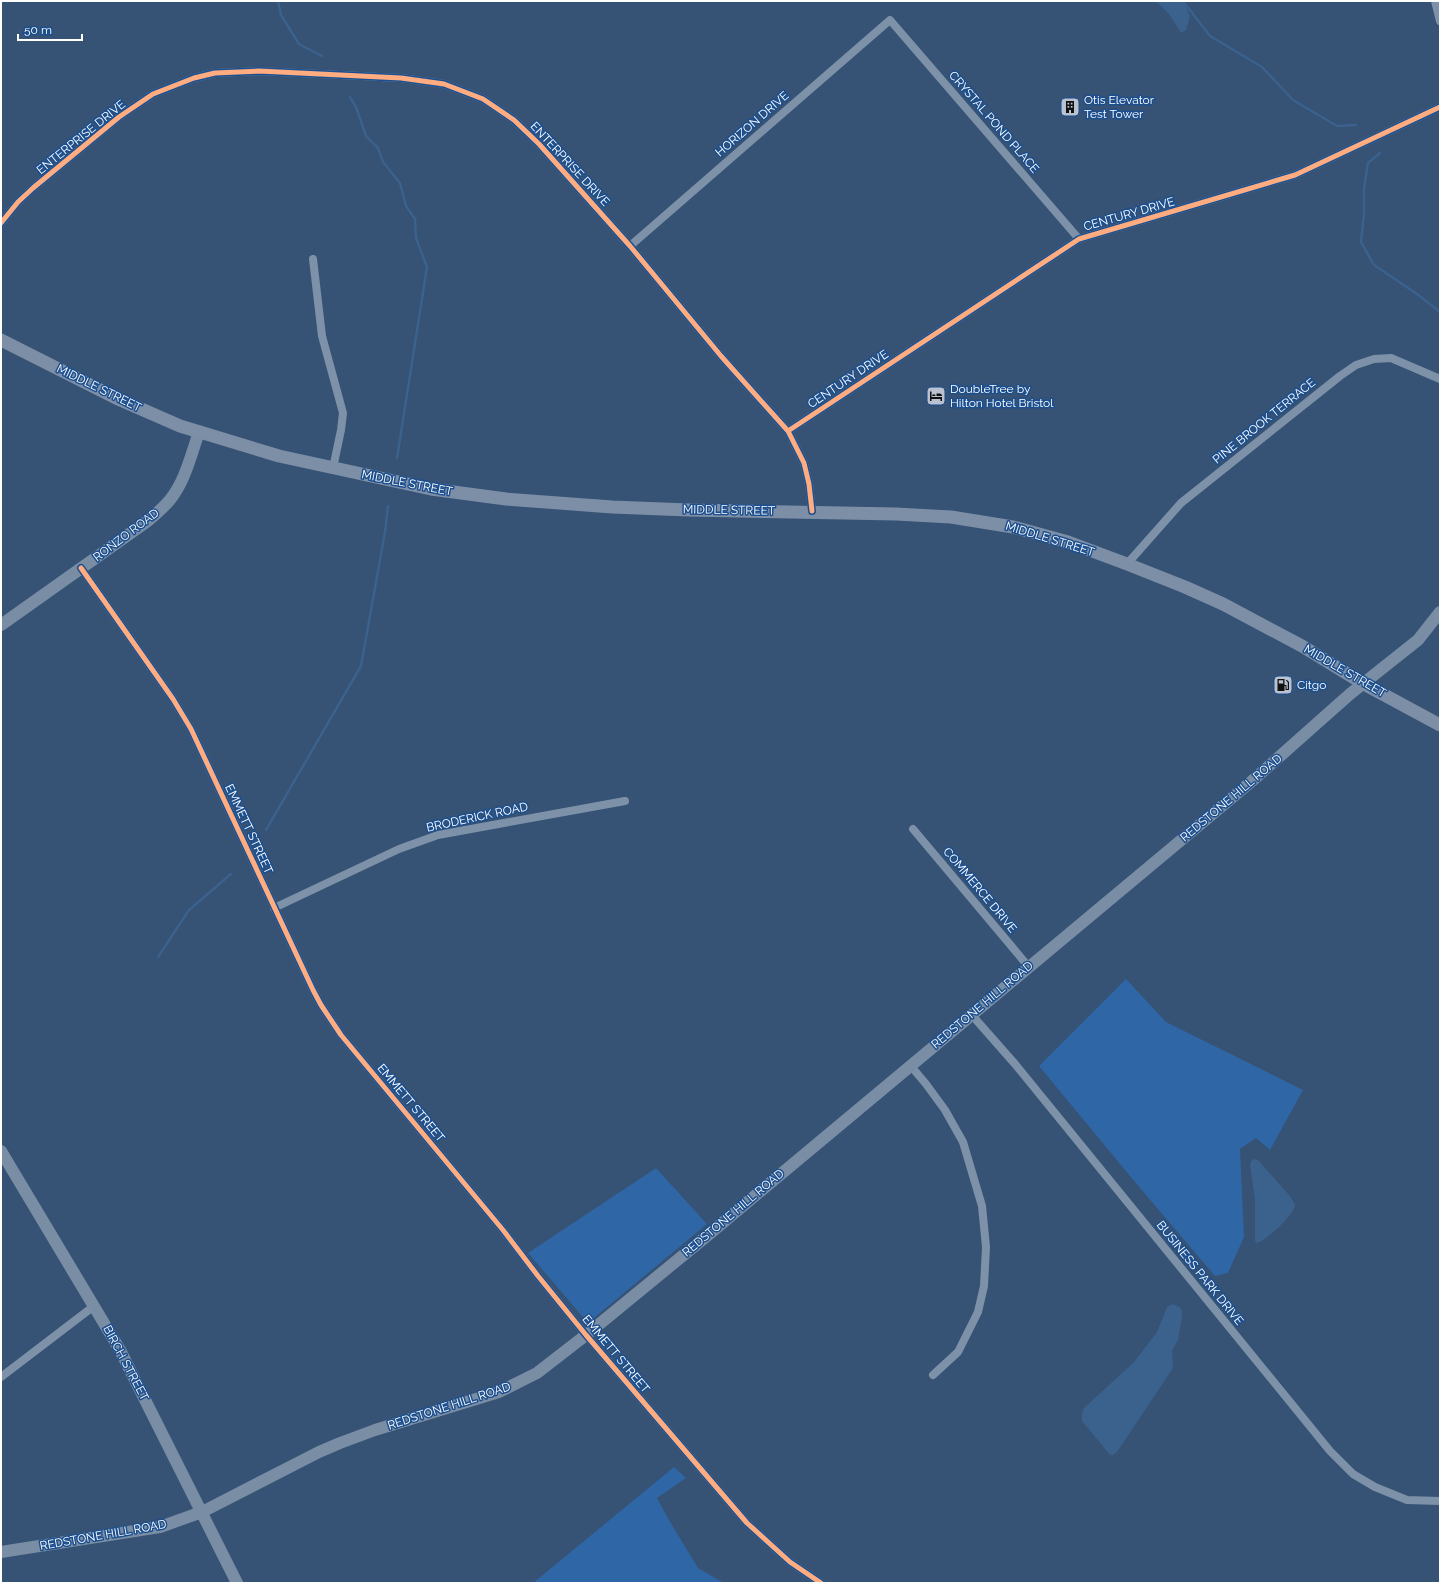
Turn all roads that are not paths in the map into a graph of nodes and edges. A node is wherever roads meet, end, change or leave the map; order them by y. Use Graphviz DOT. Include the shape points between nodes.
graph roads {
  1 [pos="1435,1"];
  2 [pos="890,20"];
  3 [pos="1440,21"];
  4 [pos="1440,107"];
  5 [pos="1,223"];
  6 [pos="1080,239"];
  7 [pos="630,246"];
  8 [pos="313,259"];
  9 [pos="1,340"];
  10 [pos="1440,380"];
  11 [pos="788,431"];
  12 [pos="199,432"];
  13 [pos="333,468"];
  14 [pos="812,512"];
  15 [pos="1127,564"];
  16 [pos="81,568"];
  17 [pos="1440,612"];
  18 [pos="1,625"];
  19 [pos="1364,684"];
  20 [pos="1440,725"];
  21 [pos="625,801"];
  22 [pos="913,828"];
  23 [pos="274,908"];
  24 [pos="1028,966"];
  25 [pos="972,1014"];
  26 [pos="910,1065"];
  27 [pos="1,1151"];
  28 [pos="94,1306"];
  29 [pos="586,1335"];
  30 [pos="933,1376"];
  31 [pos="1,1377"];
  32 [pos="1440,1501"];
  33 [pos="202,1512"];
  34 [pos="1,1552"];
  35 [pos="238,1583"];
  36 [pos="821,1583"];
  1 -- 3 [label="street"];
  2 -- 6 [label="street, CRYSTAL POND PLACE"];
  2 -- 7 [label="street, HORIZON DRIVE"];
  4 -- 6 [label="street, CENTURY DRIVE" via="1295,175"];
  5 -- 7 [label="street, ENTERPRISE DRIVE" via="33,188 119,117 154,94 174,85 194,78 238,72 341,74 444,84 482,99 514,120 539,144"];
  6 -- 11 [label="street, CENTURY DRIVE"];
  7 -- 11 [label="street, ENTERPRISE DRIVE" via="721,356"];
  8 -- 13 [label="street" via="322,336 343,414"];
  9 -- 12 [label="main road, MIDDLE STREET" via="116,398"];
  10 -- 15 [label="street, PINE BROOK TERRACE" via="1391,358 1374,359 1356,365 1181,503"];
  11 -- 14 [label="street, ENTERPRISE DRIVE" via="804,463 810,484"];
  12 -- 13 [label="main road, MIDDLE STREET" via="279,456"];
  12 -- 16 [label="main road, RONZO ROAD" via="184,474 170,500 149,520"];
  13 -- 14 [label="main road, MIDDLE STREET" via="431,489 506,499 640,508"];
  14 -- 15 [label="main road, MIDDLE STREET" via="901,514 984,521 1013,526 1068,542"];
  15 -- 19 [label="main road, MIDDLE STREET" via="1186,586 1242,613"];
  16 -- 18 [label="main road, RONZO ROAD"];
  16 -- 23 [label="street, EMMETT STREET" via="173,699 191,729"];
  17 -- 19 [label="main road, REDSTONE HILL ROAD" via="1418,640"];
  19 -- 20 [label="main road, MIDDLE STREET"];
  19 -- 24 [label="main road, REDSTONE HILL ROAD" via="1192,831"];
  21 -- 23 [label="street, BRODERICK ROAD" via="438,835 399,849"];
  22 -- 24 [label="street, COMMERCE DRIVE"];
  23 -- 29 [label="street, EMMETT STREET" via="313,990 341,1035 503,1230"];
  24 -- 25 [label="main road, REDSTONE HILL ROAD"];
  25 -- 26 [label="main road, REDSTONE HILL ROAD"];
  25 -- 32 [label="street, BUSINESS PARK DRIVE" via="1330,1451 1353,1474 1375,1488 1407,1500"];
  26 -- 29 [label="main road, REDSTONE HILL ROAD"];
  26 -- 30 [label="street" via="945,1110 963,1142 982,1206 986,1247 984,1286 978,1312 958,1352"];
  27 -- 28 [label="main road, BIRCH STREET"];
  28 -- 31 [label="street"];
  28 -- 33 [label="main road, BIRCH STREET" via="130,1369"];
  29 -- 33 [label="main road, REDSTONE HILL ROAD" via="537,1373 519,1383 499,1392 340,1443"];
  29 -- 36 [label="street, EMMETT STREET" via="747,1523 790,1562"];
  33 -- 34 [label="main road, REDSTONE HILL ROAD" via="160,1527"];
  33 -- 35 [label="main road, BIRCH STREET"];
}
